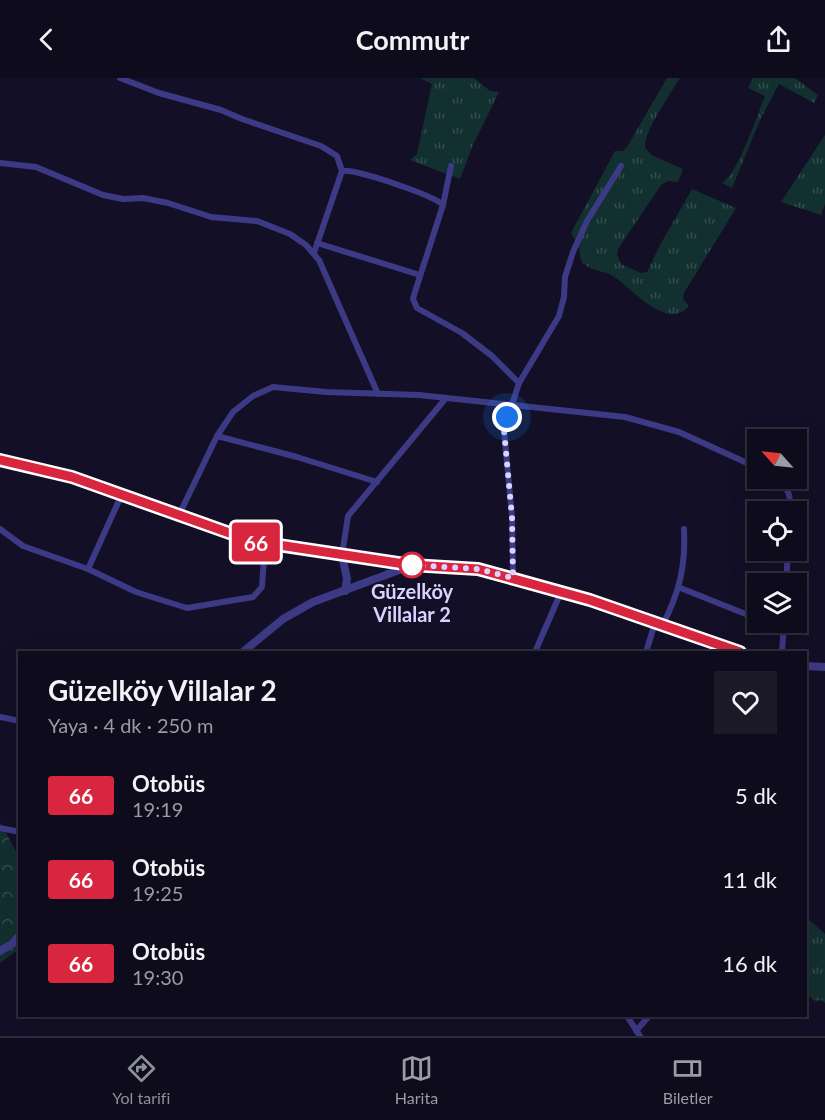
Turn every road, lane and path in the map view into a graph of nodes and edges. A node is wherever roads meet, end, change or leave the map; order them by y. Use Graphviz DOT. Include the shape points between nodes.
graph roads {
  1 [pos="120,78"];
  2 [pos="0,163"];
  3 [pos="451,166"];
  4 [pos="621,166"];
  5 [pos="342,171"];
  6 [pos="443,205"];
  7 [pos="318,243"];
  8 [pos="314,253"];
  9 [pos="420,275"];
  10 [pos="519,383"];
  11 [pos="378,394"];
  12 [pos="446,398"];
  13 [pos="511,404"];
  14 [pos="217,436"];
  15 [pos="0,460"];
  16 [pos="747,463"];
  17 [pos="377,482"];
  18 [pos="122,494"];
  19 [pos="179,515"];
  20 [pos="0,529"];
  21 [pos="684,529"];
  22 [pos="265,544"];
  23 [pos="342,555"];
  24 [pos="411,565"];
  25 [pos="88,569"];
  26 [pos="513,578"];
  27 [pos="678,587"];
  28 [pos="345,591"];
  29 [pos="561,592"];
  30 [pos="747,615"];
  31 [pos="658,625"];
  32 [pos="783,633"];
  33 [pos="244,651"];
  34 [pos="535,651"];
  35 [pos="646,651"];
  36 [pos="737,651"];
  37 [pos="782,651"];
  38 [pos="807,666"];
  39 [pos="825,666"];
  40 [pos="0,717"];
  41 [pos="18,721"];
  42 [pos="0,828"];
  43 [pos="18,832"];
  44 [pos="18,937"];
  45 [pos="0,951"];
  46 [pos="628,1017"];
  47 [pos="648,1017"];
  48 [pos="638,1033"];
  1 -- 5 [label="street" via="321,146 337,156"];
  2 -- 8 [label="street" via="36,167 103,195 143,198 211,217 256,221 290,234"];
  3 -- 6 [label="street"];
  4 -- 10 [label="street" via="573,252 559,316"];
  5 -- 6 [label="street" via="414,191"];
  5 -- 7 [label="street"];
  6 -- 9 [label="street"];
  7 -- 8 [label="street"];
  7 -- 9 [label="street"];
  8 -- 11 [label="street"];
  9 -- 10 [label="street" via="413,299 417,308 462,333"];
  10 -- 13 [label="street"];
  11 -- 12 [label="street"];
  11 -- 14 [label="street" via="273,387 242,403"];
  12 -- 13 [label="street"];
  12 -- 17 [label="street"];
  13 -- 16 [label="street" via="626,417 679,432"];
  13 -- 26 [label="street" via="504,430"];
  14 -- 17 [label="street"];
  14 -- 19 [label="street"];
  15 -- 18 [label="street"];
  17 -- 23 [label="street" via="348,516"];
  18 -- 19 [label="street"];
  18 -- 25 [label="street"];
  19 -- 22 [label="street"];
  20 -- 25 [label="street" via="23,546"];
  21 -- 27 [label="street" via="685,553"];
  22 -- 23 [label="street"];
  22 -- 25 [label="street" via="262,587 253,597 187,608 136,592"];
  23 -- 24 [label="street"];
  23 -- 28 [label="street"];
  24 -- 26 [label="street" via="478,569"];
  24 -- 28 [label="street"];
  26 -- 29 [label="street"];
  27 -- 30 [label="street"];
  27 -- 31 [label="street" via="675,602"];
  28 -- 33 [label="street" via="313,602 283,619"];
  29 -- 31 [label="street"];
  29 -- 34 [label="street"];
  31 -- 35 [label="street"];
  31 -- 36 [label="street"];
  32 -- 37 [label="street"];
  38 -- 39 [label="street"];
  40 -- 41 [label="street"];
  42 -- 43 [label="street"];
  44 -- 45 [label="street"];
  46 -- 48 [label="street"];
  47 -- 48 [label="street"];
}
